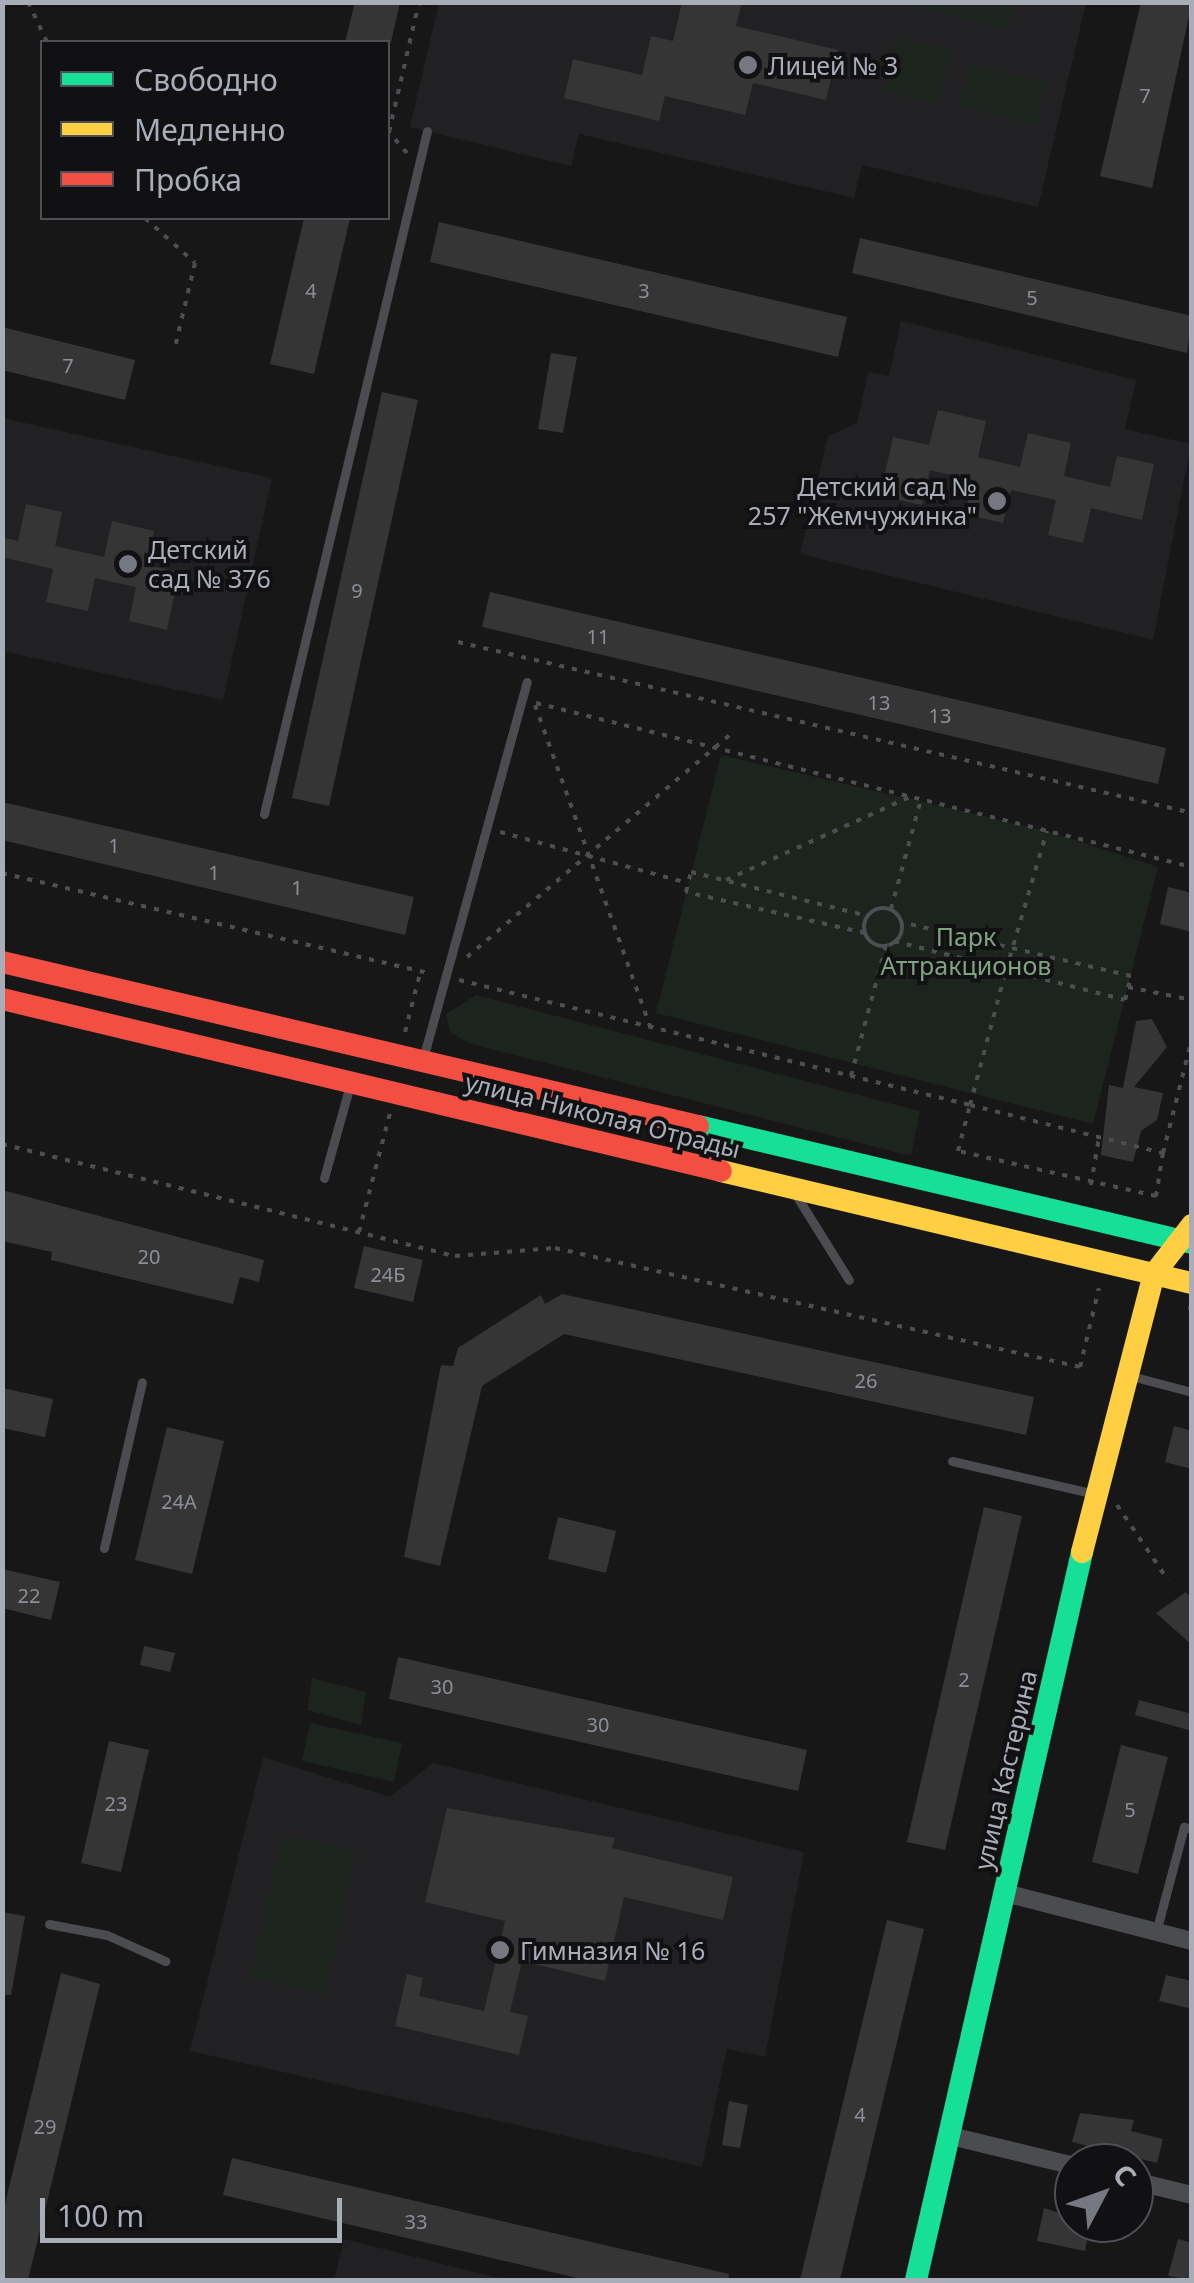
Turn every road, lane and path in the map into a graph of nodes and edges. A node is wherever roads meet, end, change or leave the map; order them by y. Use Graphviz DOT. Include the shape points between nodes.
graph roads {
  1 [pos="28,2"];
  2 [pos="419,2"];
  3 [pos="46,40"];
  4 [pos="390,128"];
  5 [pos="427,131"];
  6 [pos="390,133"];
  7 [pos="418,167"];
  8 [pos="147,220"];
  9 [pos="175,347"];
  10 [pos="458,642"];
  11 [pos="527,682"];
  12 [pos="534,702"];
  13 [pos="731,734"];
  14 [pos="715,748"];
  15 [pos="910,796"];
  16 [pos="921,799"];
  17 [pos="1192,812"];
  18 [pos="264,814"];
  19 [pos="484,828"];
  20 [pos="1047,831"];
  21 [pos="588,854"];
  22 [pos="1192,867"];
  23 [pos="2,873"];
  24 [pos="726,880"];
  25 [pos="688,884"];
  26 [pos="891,909"];
  27 [pos="867,916"];
  28 [pos="902,922"];
  29 [pos="865,933"];
  30 [pos="894,942"];
  31 [pos="886,946"];
  32 [pos="1013,948"];
  33 [pos="2,962"];
  34 [pos="1006,970"];
  35 [pos="421,971"];
  36 [pos="444,976"];
  37 [pos="1128,986"];
  38 [pos="2,999"];
  39 [pos="1192,1000"];
  40 [pos="650,1027"];
  41 [pos="1192,1038"];
  42 [pos="403,1041"];
  43 [pos="422,1062"];
  44 [pos="851,1076"];
  45 [pos="350,1082"];
  46 [pos="970,1105"];
  47 [pos="390,1113"];
  48 [pos="1099,1137"];
  49 [pos="2,1144"];
  50 [pos="1164,1153"];
  51 [pos="324,1178"];
  52 [pos="1091,1184"];
  53 [pos="792,1188"];
  54 [pos="358,1232"];
  55 [pos="1190,1237"];
  56 [pos="1154,1274"];
  57 [pos="849,1280"];
  58 [pos="1192,1283"];
  59 [pos="1099,1288"];
  60 [pos="1192,1302"];
  61 [pos="1192,1322"];
  62 [pos="1126,1375"];
  63 [pos="142,1382"];
  64 [pos="1192,1392"];
  65 [pos="952,1461"];
  66 [pos="1095,1494"];
  67 [pos="104,1548"];
  68 [pos="1168,1580"];
  69 [pos="1192,1830"];
  70 [pos="1005,1893"];
  71 [pos="49,1924"];
  72 [pos="1156,1932"];
  73 [pos="1192,1941"];
  74 [pos="166,1961"];
  75 [pos="951,2136"];
  76 [pos="1054,2161"];
  77 [pos="1154,2185"];
  78 [pos="1192,2195"];
  79 [pos="916,2280"];
  1 -- 3 [label="path"];
  2 -- 4 [label="path"];
  5 -- 7 [label="lane"];
  6 -- 7 [label="path"];
  7 -- 18 [label="lane"];
  8 -- 9 [label="path" via="195,263"];
  10 -- 17 [label="path"];
  11 -- 12 [label="path"];
  11 -- 19 [label="lane"];
  12 -- 14 [label="path"];
  12 -- 21 [label="path"];
  13 -- 14 [label="path"];
  14 -- 15 [label="path"];
  14 -- 21 [label="path"];
  15 -- 16 [label="path"];
  15 -- 24 [label="path"];
  16 -- 20 [label="path"];
  16 -- 26 [label="path"];
  19 -- 21 [label="path"];
  19 -- 36 [label="lane"];
  20 -- 22 [label="path"];
  20 -- 32 [label="path"];
  21 -- 25 [label="path"];
  21 -- 36 [label="path"];
  21 -- 40 [label="path"];
  23 -- 35 [label="path"];
  24 -- 25 [label="path" via="691,872"];
  24 -- 27 [label="path"];
  25 -- 29 [label="path" via="686,892"];
  26 -- 27 [label="path"];
  26 -- 28 [label="path"];
  27 -- 29 [label="path"];
  28 -- 30 [label="path"];
  28 -- 32 [label="path"];
  29 -- 31 [label="path"];
  30 -- 31 [label="path"];
  30 -- 34 [label="path"];
  31 -- 44 [label="path"];
  32 -- 34 [label="path"];
  32 -- 37 [label="path" via="1131,976"];
  33 -- 43 [label="main road, улица Николая Отрады"];
  34 -- 37 [label="path" via="1124,1000"];
  34 -- 46 [label="path"];
  35 -- 36 [label="path"];
  35 -- 42 [label="path"];
  36 -- 40 [label="path"];
  36 -- 43 [label="lane"];
  37 -- 39 [label="path"];
  38 -- 45 [label="main road, улица Николая Отрады"];
  40 -- 44 [label="path"];
  41 -- 50 [label="path"];
  43 -- 55 [label="main road, улица Николая Отрады"];
  44 -- 46 [label="path"];
  45 -- 51 [label="lane"];
  45 -- 53 [label="main road, улица Николая Отрады"];
  46 -- 48 [label="path"];
  46 -- 52 [label="path" via="958,1151"];
  47 -- 54 [label="path"];
  48 -- 50 [label="path"];
  48 -- 52 [label="path"];
  49 -- 54 [label="path"];
  50 -- 52 [label="path" via="1156,1196"];
  53 -- 56 [label="main road, улица Николая Отрады"];
  53 -- 57 [label="lane"];
  54 -- 59 [label="path" via="455,1256 554,1248 1080,1367"];
  55 -- 56 [label="main road"];
  56 -- 58 [label="main road, улица Николая Отрады"];
  56 -- 62 [label="main road, улица Кастерина"];
  60 -- 61 [label="path"];
  62 -- 64 [label="lane"];
  62 -- 66 [label="main road, улица Кастерина"];
  63 -- 67 [label="lane"];
  65 -- 66 [label="lane"];
  66 -- 68 [label="path" via="1121,1508"];
  66 -- 70 [label="main road, улица Кастерина"];
  69 -- 72 [label="lane" via="1184,1828"];
  70 -- 72 [label="street"];
  70 -- 75 [label="main road, улица Кастерина"];
  71 -- 74 [label="lane" via="107,1935"];
  72 -- 73 [label="street"];
  75 -- 76 [label="street"];
  75 -- 79 [label="main road, улица Кастерина"];
  77 -- 78 [label="street"];
}
